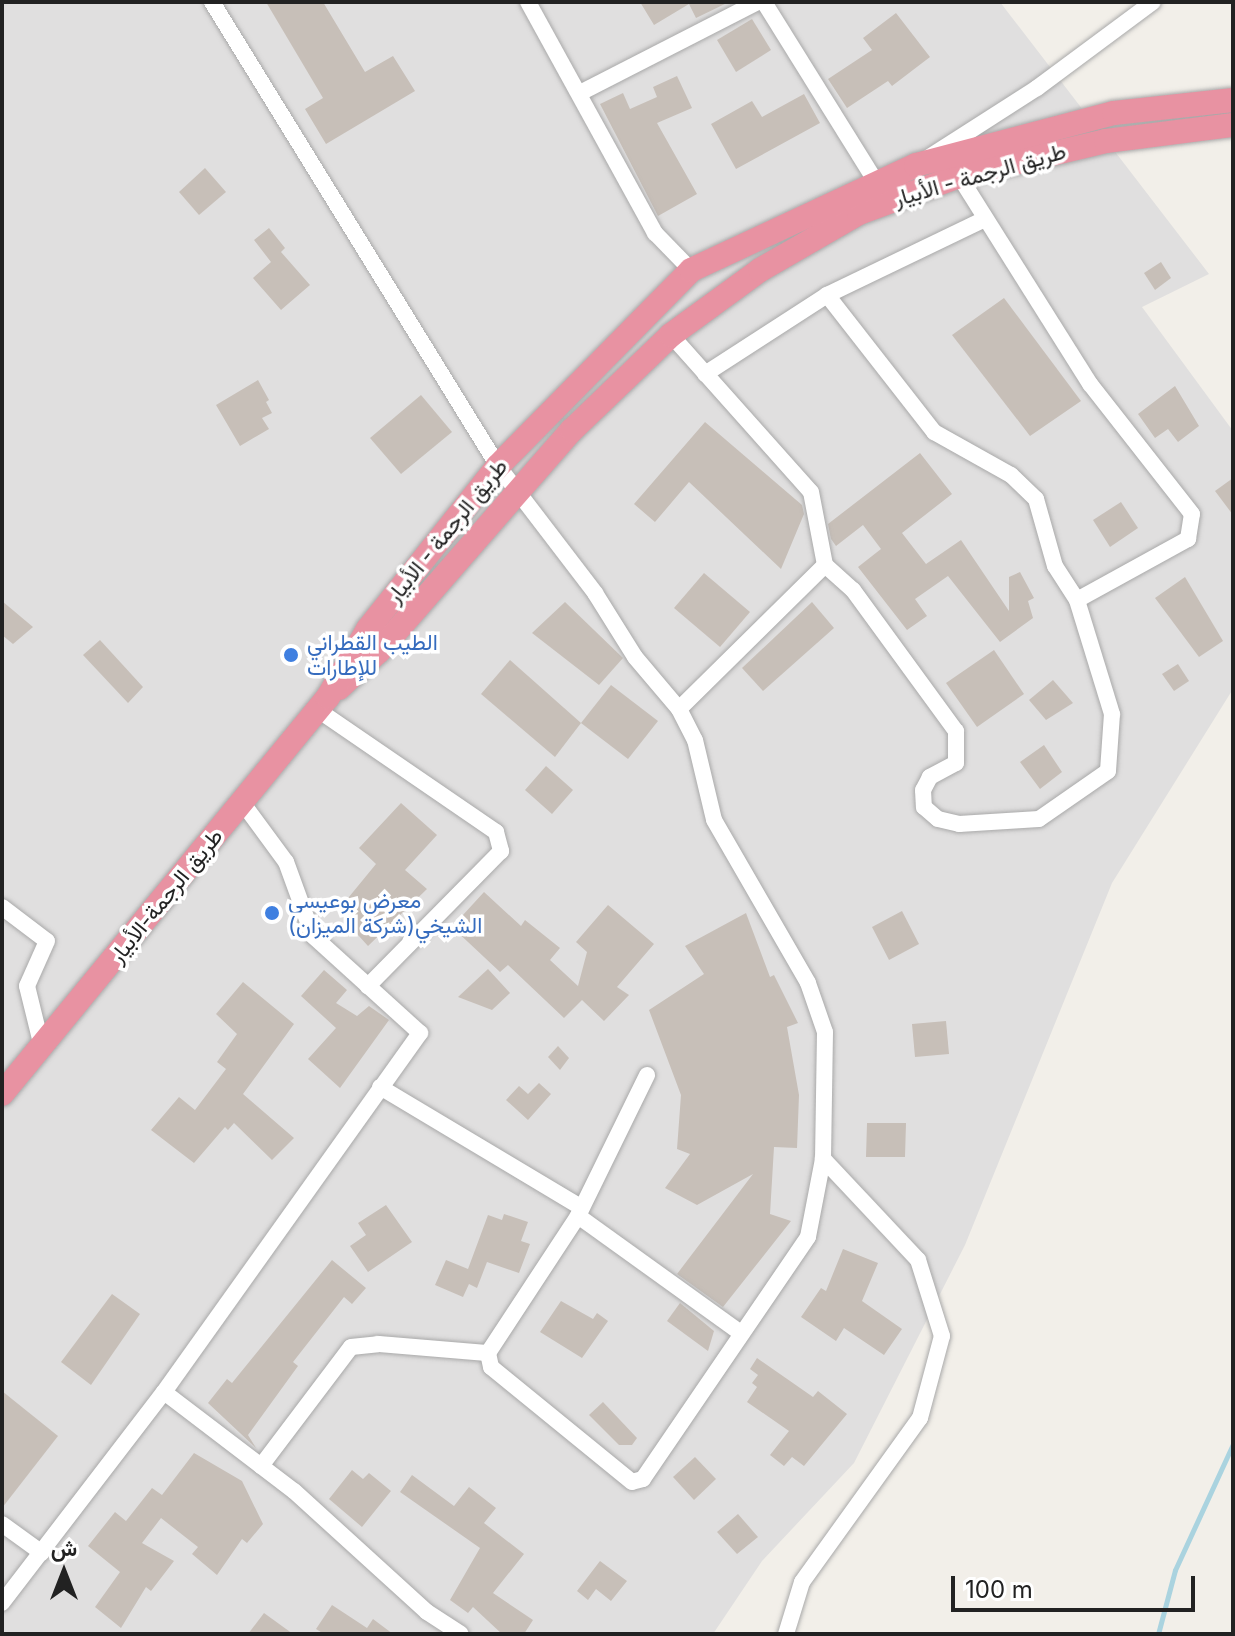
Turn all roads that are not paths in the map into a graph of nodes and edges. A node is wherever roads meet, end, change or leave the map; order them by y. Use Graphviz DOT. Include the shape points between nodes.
graph roads {
  1 [pos="212,2"];
  2 [pos="528,2"];
  3 [pos="761,2"];
  4 [pos="1153,2"];
  5 [pos="580,93"];
  6 [pos="1233,100"];
  7 [pos="1233,125"];
  8 [pos="916,165"];
  9 [pos="959,176"];
  10 [pos="876,182"];
  11 [pos="983,220"];
  12 [pos="691,270"];
  13 [pos="827,295"];
  14 [pos="671,335"];
  15 [pos="705,374"];
  16 [pos="498,466"];
  17 [pos="517,489"];
  18 [pos="825,565"];
  19 [pos="1077,600"];
  20 [pos="323,704"];
  21 [pos="679,709"];
  22 [pos="242,802"];
  23 [pos="2,907"];
  24 [pos="368,986"];
  25 [pos="42,1047"];
  26 [pos="647,1075"];
  27 [pos="380,1087"];
  28 [pos="2,1094"];
  29 [pos="823,1159"];
  30 [pos="580,1212"];
  31 [pos="741,1333"];
  32 [pos="488,1353"];
  33 [pos="164,1392"];
  34 [pos="261,1466"];
  35 [pos="2,1524"];
  36 [pos="42,1553"];
  37 [pos="2,1603"];
  38 [pos="461,1634"];
  39 [pos="786,1634"];
  1 -- 16 [label="street"];
  2 -- 5 [label="street"];
  3 -- 5 [label="street"];
  3 -- 10 [label="street"];
  4 -- 8 [label="street" via="1037,88"];
  5 -- 12 [label="street" via="655,233"];
  6 -- 8 [label="highway, طريق الرجمة - الأبيار" via="1114,113"];
  7 -- 9 [label="highway, طريق الرجمة - الأبيار" via="1106,141"];
  8 -- 10 [label="highway, طريق الرجمة - الأبيار"];
  9 -- 11 [label="street"];
  9 -- 14 [label="highway, طريق الرجمة - الأبيار" via="821,233"];
  10 -- 12 [label="highway, طريق الرجمة - الأبيار"];
  11 -- 13 [label="street"];
  11 -- 19 [label="street" via="1090,384 1192,514 1188,539"];
  12 -- 16 [label="highway, طريق الرجمة - الأبيار"];
  13 -- 15 [label="street"];
  13 -- 19 [label="street" via="934,432 1011,475 1036,499 1055,566"];
  14 -- 15 [label="street"];
  14 -- 17 [label="highway, طريق الرجمة - الأبيار"];
  15 -- 18 [label="street" via="811,492"];
  16 -- 17 [label="street"];
  16 -- 20 [label="highway, طريق الرجمة - الأبيار" via="368,629"];
  17 -- 20 [label="highway, طريق الرجمة - الأبيار" via="379,651"];
  17 -- 21 [label="street" via="635,657"];
  18 -- 19 [label="street" via="853,590 956,731 956,763 930,777 923,790 924,807 938,819 959,824 1039,819 1108,771 1112,714"];
  18 -- 21 [label="street"];
  20 -- 22 [label="highway, طريق الرجمة-الأبيار"];
  20 -- 24 [label="street" via="496,832 501,851"];
  21 -- 29 [label="street" via="695,740 714,820 808,983 825,1032"];
  22 -- 24 [label="street" via="286,862 313,936"];
  22 -- 25 [label="highway, طريق الرجمة-الأبيار"];
  23 -- 25 [label="street" via="47,941 27,986"];
  24 -- 27 [label="street" via="420,1033"];
  25 -- 28 [label="highway, طريق الرجمة-الأبيار"];
  26 -- 30 [label="street"];
  27 -- 30 [label="street"];
  27 -- 33 [label="street"];
  29 -- 31 [label="street" via="808,1237"];
  29 -- 39 [label="street" via="918,1260 942,1336 920,1418 802,1582"];
  30 -- 31 [label="street"];
  30 -- 32 [label="street"];
  31 -- 32 [label="street" via="643,1479 632,1482 491,1367"];
  32 -- 34 [label="street" via="378,1344 351,1347"];
  33 -- 34 [label="street"];
  33 -- 36 [label="street"];
  34 -- 38 [label="street" via="427,1612"];
  35 -- 36 [label="street"];
  36 -- 37 [label="street"];
}
